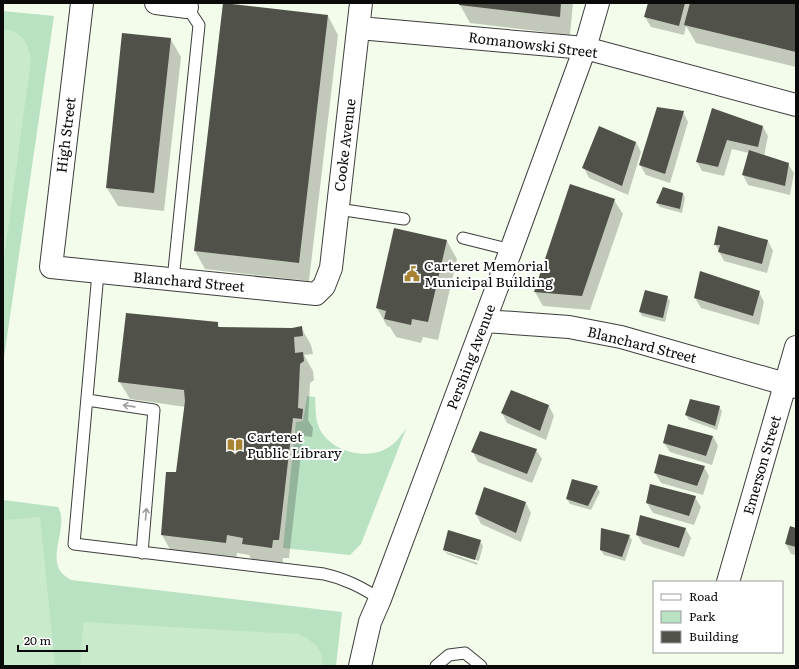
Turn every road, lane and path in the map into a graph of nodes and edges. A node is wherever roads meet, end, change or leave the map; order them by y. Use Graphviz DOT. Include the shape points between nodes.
graph roads {
  1 [pos="82,3"];
  2 [pos="156,3"];
  3 [pos="361,3"];
  4 [pos="598,3"];
  5 [pos="188,7"];
  6 [pos="359,28"];
  7 [pos="585,48"];
  8 [pos="796,105"];
  9 [pos="338,210"];
  10 [pos="404,219"];
  11 [pos="463,238"];
  12 [pos="511,250"];
  13 [pos="51,268"];
  14 [pos="98,273"];
  15 [pos="173,280"];
  16 [pos="324,286"];
  17 [pos="485,321"];
  18 [pos="796,347"];
  19 [pos="790,385"];
  20 [pos="87,400"];
  21 [pos="142,553"];
  22 [pos="728,581"];
  23 [pos="380,598"];
  24 [pos="360,666"];
  25 [pos="436,666"];
  26 [pos="481,666"];
  1 -- 13 [label="street, High Street"];
  2 -- 5 [label="street"];
  3 -- 6 [label="street, Cooke Avenue"];
  4 -- 7 [label="street, Pershing Avenue"];
  5 -- 15 [label="lane" via="199,25"];
  6 -- 7 [label="street, Romanowski Street"];
  6 -- 9 [label="street, Cooke Avenue"];
  7 -- 8 [label="street, Romanowski Street"];
  7 -- 12 [label="street, Pershing Avenue"];
  9 -- 10 [label="lane"];
  9 -- 16 [label="street, Cooke Avenue" via="331,268"];
  11 -- 12 [label="lane"];
  12 -- 17 [label="street, Pershing Avenue"];
  13 -- 14 [label="street, Blanchard Street"];
  14 -- 15 [label="street, Blanchard Street"];
  14 -- 20 [label="lane"];
  15 -- 16 [label="street, Blanchard Street" via="316,294"];
  17 -- 19 [label="street, Blanchard Street" via="569,327 621,337"];
  17 -- 23 [label="street, Pershing Avenue"];
  18 -- 19 [label="street, Emerson Street"];
  19 -- 22 [label="street, Emerson Street"];
  21 -- 20 [label="lane, one-way" via="154,410"];
  20 -- 21 [label="lane" via="74,544"];
  21 -- 23 [label="lane" via="324,574 354,583"];
  23 -- 24 [label="street, Pershing Avenue" via="370,622"];
  25 -- 26 [label="lane" via="449,655 465,653"];
}
